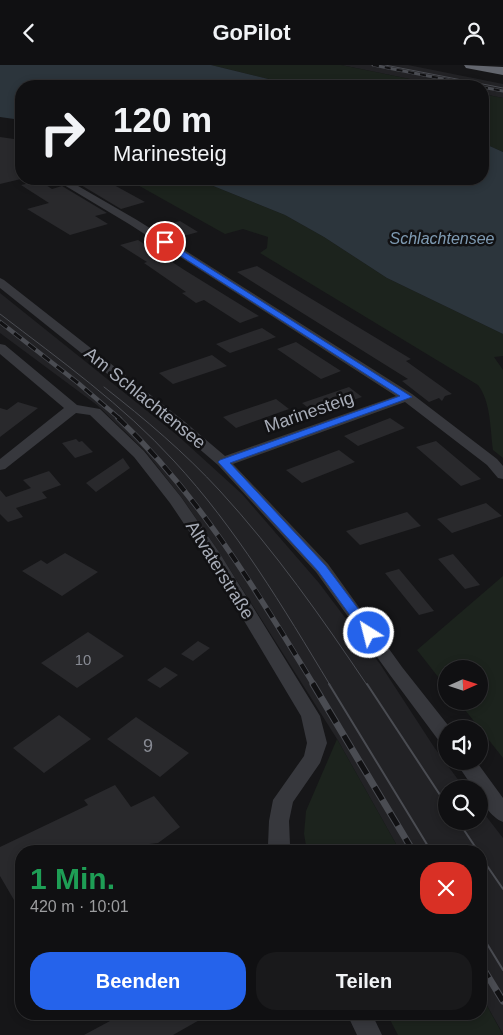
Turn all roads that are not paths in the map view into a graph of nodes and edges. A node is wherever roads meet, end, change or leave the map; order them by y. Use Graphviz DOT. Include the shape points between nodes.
graph roads {
  1 [pos="471,65"];
  2 [pos="498,70"];
  3 [pos="69,185"];
  4 [pos="0,282"];
  5 [pos="0,349"];
  6 [pos="407,397"];
  7 [pos="73,408"];
  8 [pos="223,462"];
  9 [pos="0,466"];
  10 [pos="503,475"];
  11 [pos="438,726"];
  12 [pos="471,770"];
  13 [pos="503,814"];
  14 [pos="279,845"];
  15 [pos="362,1020"];
  16 [pos="370,1035"];
  1 -- 2 [label="highway"];
  3 -- 6 [label="street, Marinesteig" via="133,222"];
  4 -- 8 [label="street, Am Schlachtensee"];
  5 -- 7 [label="street, Altvaterstraße"];
  6 -- 8 [label="street, Marinesteig"];
  6 -- 10 [label="street, Marinesteig" via="492,462"];
  7 -- 9 [label="street"];
  7 -- 14 [label="street, Altvaterstraße" via="95,412 139,454 176,500 310,716 317,743 313,758 283,799"];
  8 -- 11 [label="street, Am Schlachtensee" via="322,568"];
  12 -- 13 [label="street"];
  15 -- 16 [label="street"];
}
